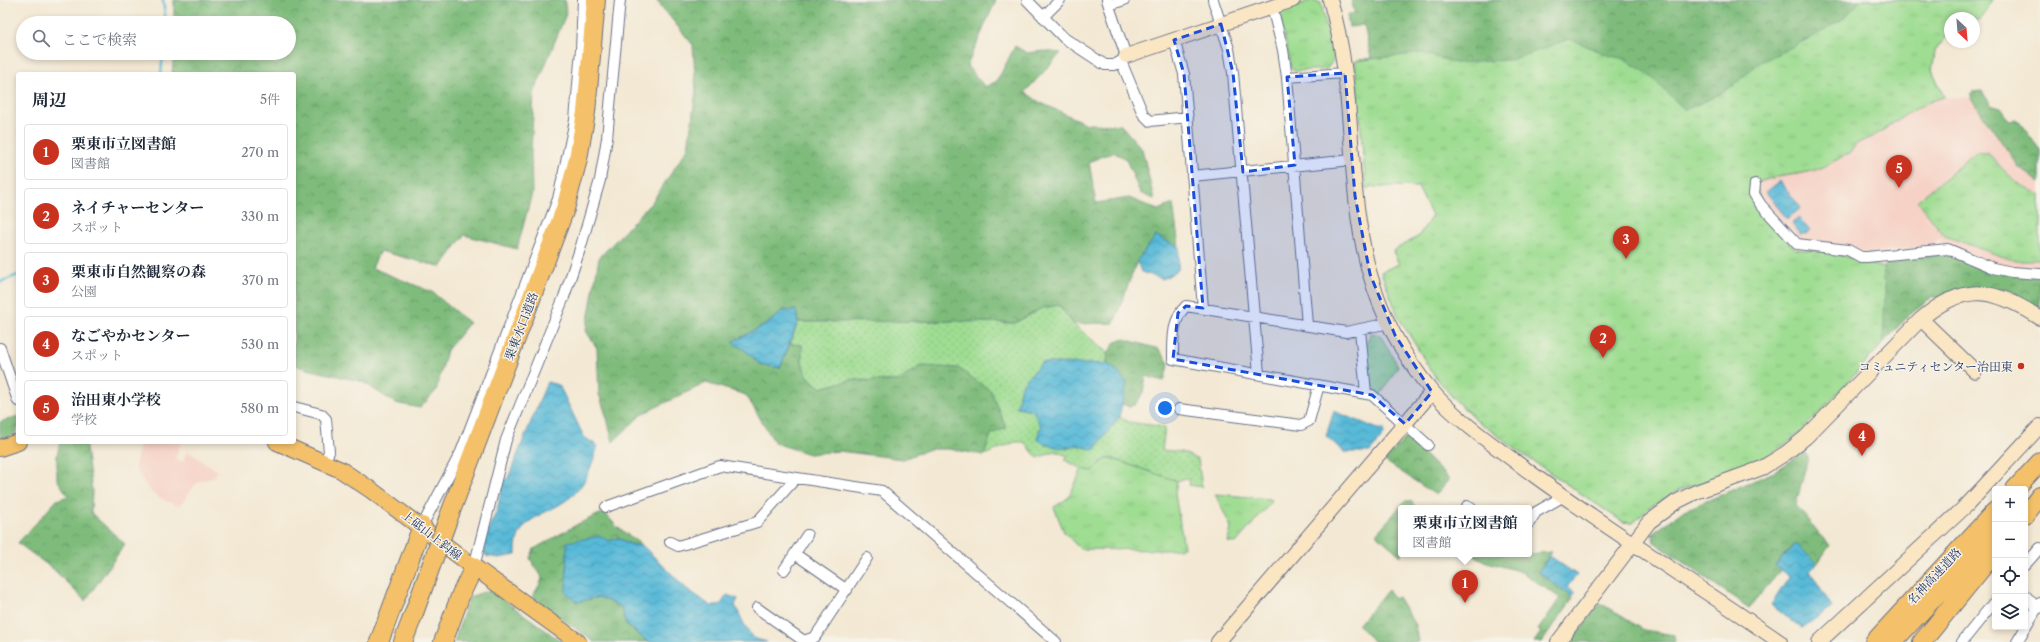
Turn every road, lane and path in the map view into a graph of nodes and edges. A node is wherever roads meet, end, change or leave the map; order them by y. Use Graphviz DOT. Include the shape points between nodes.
graph roads {
  1 [pos="583,0"];
  2 [pos="596,0"];
  3 [pos="620,0"];
  4 [pos="1027,0"];
  5 [pos="1060,0"];
  6 [pos="1124,0"];
  7 [pos="1213,0"];
  8 [pos="1291,0"];
  9 [pos="1330,0"];
  10 [pos="1108,3"];
  11 [pos="1272,7"];
  12 [pos="1043,17"];
  13 [pos="1221,24"];
  14 [pos="1174,40"];
  15 [pos="1124,59"];
  16 [pos="1345,73"];
  17 [pos="1287,77"];
  18 [pos="1188,117"];
  19 [pos="1352,160"];
  20 [pos="1295,166"];
  21 [pos="1243,172"];
  22 [pos="1192,176"];
  23 [pos="1755,184"];
  24 [pos="2040,274"];
  25 [pos="1203,308"];
  26 [pos="1254,317"];
  27 [pos="2040,318"];
  28 [pos="1921,319"];
  29 [pos="1389,323"];
  30 [pos="1307,325"];
  31 [pos="1360,330"];
  32 [pos="0,348"];
  33 [pos="1975,371"];
  34 [pos="1259,374"];
  35 [pos="1319,385"];
  36 [pos="1432,392"];
  37 [pos="1366,393"];
  38 [pos="16,395"];
  39 [pos="296,408"];
  40 [pos="1179,409"];
  41 [pos="1405,424"];
  42 [pos="2040,426"];
  43 [pos="16,443"];
  44 [pos="282,444"];
  45 [pos="1428,444"];
  46 [pos="0,448"];
  47 [pos="324,462"];
  48 [pos="2040,462"];
  49 [pos="796,478"];
  50 [pos="2040,484"];
  51 [pos="2018,486"];
  52 [pos="1564,496"];
  53 [pos="2040,496"];
  54 [pos="2028,497"];
  55 [pos="606,507"];
  56 [pos="2028,511"];
  57 [pos="1992,513"];
  58 [pos="1532,518"];
  59 [pos="422,526"];
  60 [pos="807,535"];
  61 [pos="1992,535"];
  62 [pos="670,542"];
  63 [pos="1632,543"];
  64 [pos="2040,548"];
  65 [pos="795,554"];
  66 [pos="1992,556"];
  67 [pos="867,558"];
  68 [pos="2028,562"];
  69 [pos="474,567"];
  70 [pos="784,570"];
  71 [pos="847,590"];
  72 [pos="2028,597"];
  73 [pos="1992,605"];
  74 [pos="2039,606"];
  75 [pos="757,608"];
  76 [pos="379,642"];
  77 [pos="403,642"];
  78 [pos="444,642"];
  79 [pos="578,642"];
  80 [pos="1056,642"];
  81 [pos="1218,642"];
  82 [pos="1558,642"];
  83 [pos="1780,642"];
  84 [pos="1819,642"];
  85 [pos="1874,642"];
  86 [pos="1893,642"];
  87 [pos="1922,642"];
  88 [pos="1962,642"];
  89 [pos="2017,642"];
  1 -- 59 [label="street" via="575,120 558,199 461,452"];
  2 -- 77 [label="highway, 栗東水口道路, bridge" via="586,112 578,159 565,209"];
  3 -- 69 [label="street" via="607,138 600,180 564,297 506,440"];
  4 -- 12 [label="street"];
  5 -- 12 [label="street"];
  6 -- 10 [label="street"];
  7 -- 13 [label="street"];
  8 -- 11 [label="street"];
  9 -- 16 [label="street" via="1340,37"];
  10 -- 15 [label="street"];
  11 -- 13 [label="street"];
  11 -- 17 [label="street"];
  12 -- 15 [label="street" via="1064,38 1105,65 1114,65"];
  13 -- 14 [label="street"];
  13 -- 21 [label="street" via="1233,73"];
  14 -- 15 [label="street"];
  14 -- 18 [label="street" via="1184,74"];
  15 -- 18 [label="street" via="1143,114 1150,121"];
  16 -- 17 [label="street"];
  16 -- 19 [label="street"];
  17 -- 20 [label="street"];
  18 -- 22 [label="street"];
  19 -- 20 [label="street"];
  19 -- 29 [label="street" via="1363,249 1376,295"];
  20 -- 21 [label="street"];
  20 -- 30 [label="street"];
  21 -- 22 [label="street"];
  21 -- 26 [label="street"];
  22 -- 25 [label="street"];
  23 -- 24 [label="street" via="1754,194 1761,205 1797,244 1848,250 1861,257 1948,248 1993,268"];
  25 -- 26 [label="street"];
  25 -- 34 [label="street" via="1186,306 1178,313 1173,340 1173,359"];
  26 -- 30 [label="street"];
  26 -- 34 [label="street"];
  27 -- 28 [label="street" via="2017,303 1998,296 1975,293 1943,303"];
  28 -- 33 [label="street"];
  28 -- 63 [label="street" via="1806,437 1786,453 1762,468 1676,502 1649,522"];
  29 -- 31 [label="street"];
  29 -- 36 [label="street" via="1410,362"];
  30 -- 31 [label="street" via="1346,332"];
  31 -- 37 [label="street"];
  32 -- 38 [label="street"];
  34 -- 35 [label="street"];
  35 -- 37 [label="street"];
  35 -- 40 [label="street" via="1309,422 1301,425"];
  36 -- 41 [label="street"];
  36 -- 52 [label="street" via="1502,452"];
  37 -- 41 [label="street" via="1372,395"];
  39 -- 47 [label="street" via="321,414 326,419 329,452"];
  41 -- 45 [label="street"];
  41 -- 81 [label="street"];
  42 -- 84 [label="street" via="1967,505"];
  43 -- 46 [label="main road"];
  44 -- 47 [label="main road, 上砥山上鈎線"];
  47 -- 59 [label="main road, 上砥山上鈎線" via="371,490"];
  48 -- 51 [label="highway"];
  49 -- 55 [label="street" via="720,466"];
  49 -- 62 [label="street" via="757,522 678,546"];
  49 -- 80 [label="street" via="882,492"];
  50 -- 54 [label="highway"];
  52 -- 58 [label="street" via="1536,512"];
  52 -- 63 [label="street"];
  53 -- 56 [label="highway"];
  57 -- 85 [label="highway, 名神高速道路"];
  59 -- 69 [label="main road, 上砥山上鈎線"];
  59 -- 76 [label="highway"];
  60 -- 65 [label="street"];
  61 -- 86 [label="highway, 名神高速道路"];
  63 -- 82 [label="street"];
  63 -- 83 [label="street"];
  64 -- 68 [label="street"];
  65 -- 70 [label="street"];
  65 -- 71 [label="street"];
  66 -- 87 [label="highway"];
  67 -- 71 [label="street"];
  69 -- 78 [label="highway" via="461,594"];
  69 -- 79 [label="main road, 上砥山上鈎線"];
  71 -- 75 [label="street" via="815,637 804,641"];
  72 -- 74 [label="street"];
  73 -- 88 [label="street"];
  74 -- 89 [label="street"];
}
